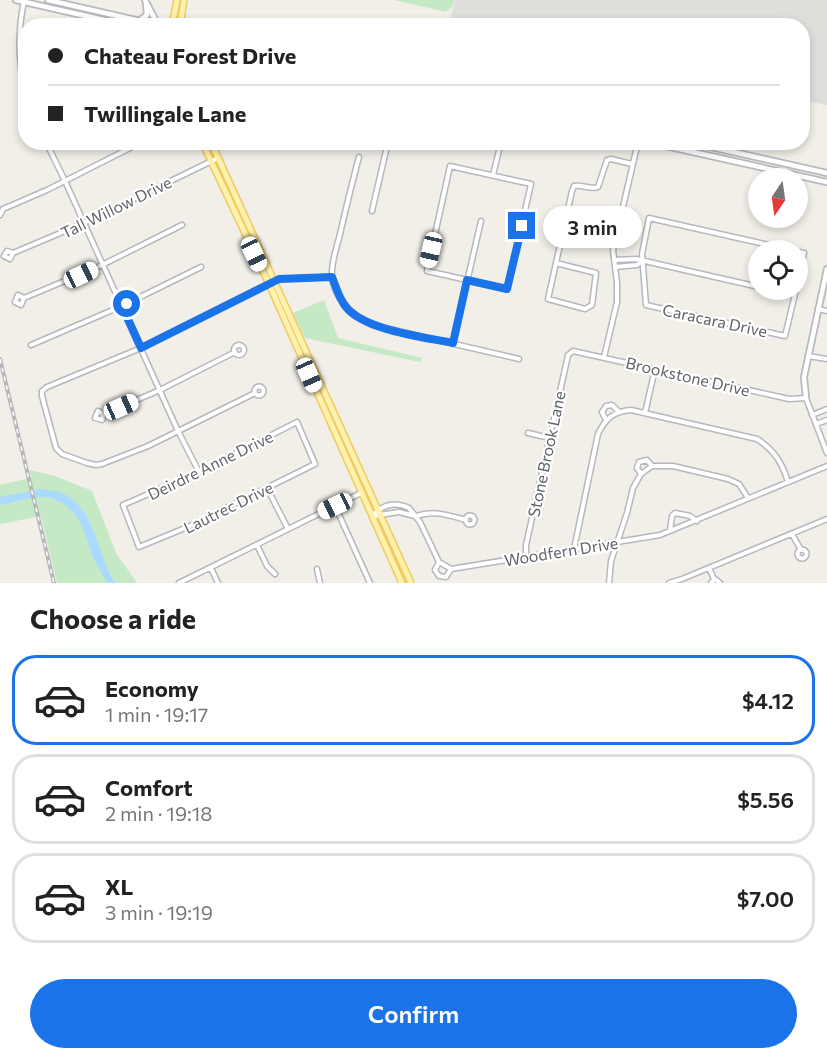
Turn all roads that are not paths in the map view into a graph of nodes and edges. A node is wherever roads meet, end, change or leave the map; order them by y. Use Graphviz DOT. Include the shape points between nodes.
graph roads {
  1 [pos="16,0"];
  2 [pos="48,0"];
  3 [pos="145,0"];
  4 [pos="177,0"];
  5 [pos="184,0"];
  6 [pos="24,1"];
  7 [pos="100,12"];
  8 [pos="20,18"];
  9 [pos="95,18"];
  10 [pos="99,18"];
  11 [pos="130,18"];
  12 [pos="143,18"];
  13 [pos="156,18"];
  14 [pos="174,18"];
  15 [pos="181,18"];
  16 [pos="50,150"];
  17 [pos="126,150"];
  18 [pos="205,150"];
  19 [pos="214,150"];
  20 [pos="386,150"];
  21 [pos="499,150"];
  22 [pos="636,150"];
  23 [pos="682,150"];
  24 [pos="714,150"];
  25 [pos="723,150"];
  26 [pos="359,157"];
  27 [pos="712,157"];
  28 [pos="218,158"];
  29 [pos="210,161"];
  30 [pos="779,162"];
  31 [pos="632,164"];
  32 [pos="764,168"];
  33 [pos="778,168"];
  34 [pos="827,173"];
  35 [pos="493,175"];
  36 [pos="808,178"];
  37 [pos="65,181"];
  38 [pos="827,182"];
  39 [pos="1,207"];
  40 [pos="372,211"];
  41 [pos="0,215"];
  42 [pos="240,216"];
  43 [pos="481,221"];
  44 [pos="84,223"];
  45 [pos="564,224"];
  46 [pos="182,225"];
  47 [pos="616,236"];
  48 [pos="748,240"];
  49 [pos="13,253"];
  50 [pos="614,260"];
  51 [pos="642,261"];
  52 [pos="556,263"];
  53 [pos="103,265"];
  54 [pos="201,267"];
  55 [pos="615,267"];
  56 [pos="827,269"];
  57 [pos="332,277"];
  58 [pos="467,280"];
  59 [pos="271,283"];
  60 [pos="748,285"];
  61 [pos="24,298"];
  62 [pos="793,300"];
  63 [pos="122,306"];
  64 [pos="818,309"];
  65 [pos="827,311"];
  66 [pos="298,343"];
  67 [pos="453,343"];
  68 [pos="31,345"];
  69 [pos="141,348"];
  70 [pos="235,352"];
  71 [pos="571,353"];
  72 [pos="808,356"];
  73 [pos="604,357"];
  74 [pos="519,359"];
  75 [pos="827,359"];
  76 [pos="655,369"];
  77 [pos="160,390"];
  78 [pos="324,392"];
  79 [pos="255,393"];
  80 [pos="317,394"];
  81 [pos="806,398"];
  82 [pos="827,409"];
  83 [pos="619,412"];
  84 [pos="104,414"];
  85 [pos="334,414"];
  86 [pos="645,414"];
  87 [pos="326,415"];
  88 [pos="812,415"];
  89 [pos="606,420"];
  90 [pos="827,420"];
  91 [pos="297,422"];
  92 [pos="816,424"];
  93 [pos="178,431"];
  94 [pos="528,433"];
  95 [pos="550,438"];
  96 [pos="827,453"];
  97 [pos="354,459"];
  98 [pos="347,462"];
  99 [pos="652,466"];
  100 [pos="827,466"];
  101 [pos="199,472"];
  102 [pos="641,474"];
  103 [pos="788,482"];
  104 [pos="267,488"];
  105 [pos="361,493"];
  106 [pos="748,498"];
  107 [pos="123,505"];
  108 [pos="335,506"];
  109 [pos="379,513"];
  110 [pos="372,516"];
  111 [pos="416,516"];
  112 [pos="827,519"];
  113 [pos="466,520"];
  114 [pos="696,521"];
  115 [pos="288,528"];
  116 [pos="670,531"];
  117 [pos="792,534"];
  118 [pos="617,542"];
  119 [pos="257,545"];
  120 [pos="574,549"];
  121 [pos="801,550"];
  122 [pos="526,557"];
  123 [pos="439,562"];
  124 [pos="211,568"];
  125 [pos="709,568"];
  126 [pos="317,569"];
  127 [pos="451,569"];
  128 [pos="406,573"];
  129 [pos="275,574"];
  130 [pos="399,576"];
  131 [pos="712,581"];
  132 [pos="179,583"];
  133 [pos="219,583"];
  134 [pos="320,583"];
  135 [pos="370,583"];
  136 [pos="402,583"];
  137 [pos="411,583"];
  138 [pos="609,583"];
  139 [pos="669,583"];
  140 [pos="720,583"];
  1 -- 6 [label="main road"];
  2 -- 7 [label="main road"];
  3 -- 12 [label="main road" via="147,15"];
  3 -- 13 [label="main road"];
  4 -- 14 [label="main road"];
  5 -- 15 [label="main road"];
  6 -- 8 [label="street"];
  6 -- 9 [label="main road"];
  7 -- 10 [label="main road"];
  7 -- 11 [label="main road"];
  16 -- 37 [label="street"];
  17 -- 37 [label="street"];
  18 -- 29 [label="main road"];
  19 -- 28 [label="main road"];
  20 -- 40 [label="street"];
  21 -- 35 [label="street"];
  22 -- 31 [label="street"];
  23 -- 27 [label="main road"];
  24 -- 27 [label="main road"];
  25 -- 30 [label="main road"];
  26 -- 57 [label="street"];
  27 -- 32 [label="main road"];
  28 -- 29 [label="street, Tall Willow Drive"];
  28 -- 42 [label="main road"];
  29 -- 42 [label="main road"];
  29 -- 44 [label="street, Tall Willow Drive"];
  30 -- 33 [label="main road"];
  30 -- 34 [label="main road"];
  31 -- 45 [label="street" via="607,160 598,187 574,186"];
  31 -- 47 [label="street"];
  35 -- 58 [label="street" via="531,184 507,289"];
  35 -- 58 [label="street" via="450,166 427,270"];
  36 -- 38 [label="main road"];
  37 -- 39 [label="street"];
  37 -- 44 [label="street"];
  39 -- 41 [label="street"];
  42 -- 59 [label="main road"];
  43 -- 58 [label="street"];
  44 -- 49 [label="street, Tall Willow Drive"];
  44 -- 53 [label="street"];
  45 -- 47 [label="street"];
  45 -- 52 [label="street"];
  46 -- 53 [label="street"];
  47 -- 50 [label="street"];
  48 -- 51 [label="street" via="649,218"];
  50 -- 51 [label="street"];
  50 -- 55 [label="street"];
  51 -- 55 [label="street"];
  51 -- 60 [label="street"];
  51 -- 62 [label="street, Caracara Drive" via="646,305 785,336"];
  52 -- 52 [label="street" via="596,273 589,308 548,299"];
  53 -- 61 [label="street"];
  53 -- 63 [label="street"];
  54 -- 63 [label="street"];
  55 -- 73 [label="street" via="617,302"];
  56 -- 64 [label="main road"];
  57 -- 59 [label="street" via="294,277"];
  57 -- 67 [label="street" via="346,308 357,317 372,325"];
  58 -- 67 [label="street"];
  59 -- 66 [label="main road"];
  59 -- 69 [label="street"];
  63 -- 68 [label="street"];
  63 -- 69 [label="street"];
  64 -- 65 [label="street"];
  64 -- 72 [label="main road"];
  66 -- 78 [label="main road"];
  66 -- 80 [label="main road"];
  67 -- 74 [label="street"];
  69 -- 77 [label="street"];
  69 -- 93 [label="street" via="42,392 56,448 92,465 102,464"];
  70 -- 77 [label="street"];
  71 -- 73 [label="street, Brookstone Drive"];
  71 -- 95 [label="street, Stone Brook Lane"];
  72 -- 75 [label="street"];
  72 -- 81 [label="main road"];
  73 -- 76 [label="street, Brookstone Drive"];
  76 -- 81 [label="street, Brookstone Drive" via="789,399"];
  76 -- 86 [label="street"];
  77 -- 84 [label="street"];
  77 -- 93 [label="street"];
  78 -- 80 [label="main road"];
  78 -- 85 [label="main road"];
  79 -- 93 [label="street"];
  80 -- 87 [label="main road"];
  81 -- 88 [label="street"];
  82 -- 88 [label="street"];
  83 -- 86 [label="street"];
  83 -- 89 [label="street"];
  83 -- 89 [label="street" via="612,405 606,406 602,412"];
  85 -- 87 [label="main road"];
  85 -- 97 [label="main road"];
  86 -- 103 [label="street" via="757,439 778,456"];
  87 -- 98 [label="main road"];
  88 -- 92 [label="street"];
  89 -- 120 [label="street" via="598,435"];
  90 -- 92 [label="street"];
  91 -- 101 [label="street, Deirdre Anne Drive"];
  91 -- 104 [label="street, Lautrec Drive" via="315,464"];
  92 -- 96 [label="street"];
  93 -- 101 [label="street"];
  94 -- 95 [label="street"];
  95 -- 122 [label="street, Stone Brook Lane"];
  97 -- 98 [label="main road"];
  97 -- 109 [label="main road"];
  98 -- 105 [label="main road"];
  99 -- 102 [label="street"];
  99 -- 102 [label="street" via="641,459 637,468"];
  99 -- 106 [label="street" via="673,466 728,479 739,484"];
  100 -- 103 [label="street, Woodfern Drive"];
  101 -- 107 [label="street, Deirdre Anne Drive"];
  102 -- 118 [label="street"];
  103 -- 106 [label="street, Woodfern Drive"];
  104 -- 107 [label="street, Lautrec Drive" via="139,547"];
  104 -- 115 [label="street"];
  105 -- 108 [label="street"];
  105 -- 110 [label="main road"];
  106 -- 114 [label="street, Woodfern Drive"];
  108 -- 115 [label="street"];
  108 -- 135 [label="street"];
  109 -- 110 [label="street"];
  109 -- 111 [label="street"];
  109 -- 111 [label="street" via="396,504 409,508"];
  109 -- 128 [label="main road"];
  110 -- 130 [label="main road"];
  111 -- 113 [label="street" via="436,512"];
  111 -- 123 [label="street, Woodfern Drive"];
  112 -- 117 [label="street"];
  114 -- 116 [label="street, Woodfern Drive"];
  114 -- 116 [label="street, Woodfern Drive" via="675,513"];
  115 -- 119 [label="street"];
  116 -- 118 [label="street, Woodfern Drive"];
  117 -- 121 [label="street"];
  117 -- 125 [label="street"];
  118 -- 120 [label="street, Woodfern Drive"];
  118 -- 138 [label="street"];
  119 -- 124 [label="street"];
  119 -- 129 [label="street"];
  120 -- 122 [label="street, Woodfern Drive"];
  122 -- 127 [label="street, Woodfern Drive"];
  123 -- 127 [label="street"];
  123 -- 127 [label="street, Woodfern Drive" via="435,570 439,576 446,577"];
  124 -- 132 [label="street"];
  124 -- 133 [label="street"];
  125 -- 131 [label="street"];
  125 -- 139 [label="street"];
  126 -- 134 [label="street"];
  128 -- 130 [label="main road"];
  128 -- 137 [label="main road"];
  130 -- 136 [label="main road"];
  131 -- 140 [label="street" via="718,579"];
}
